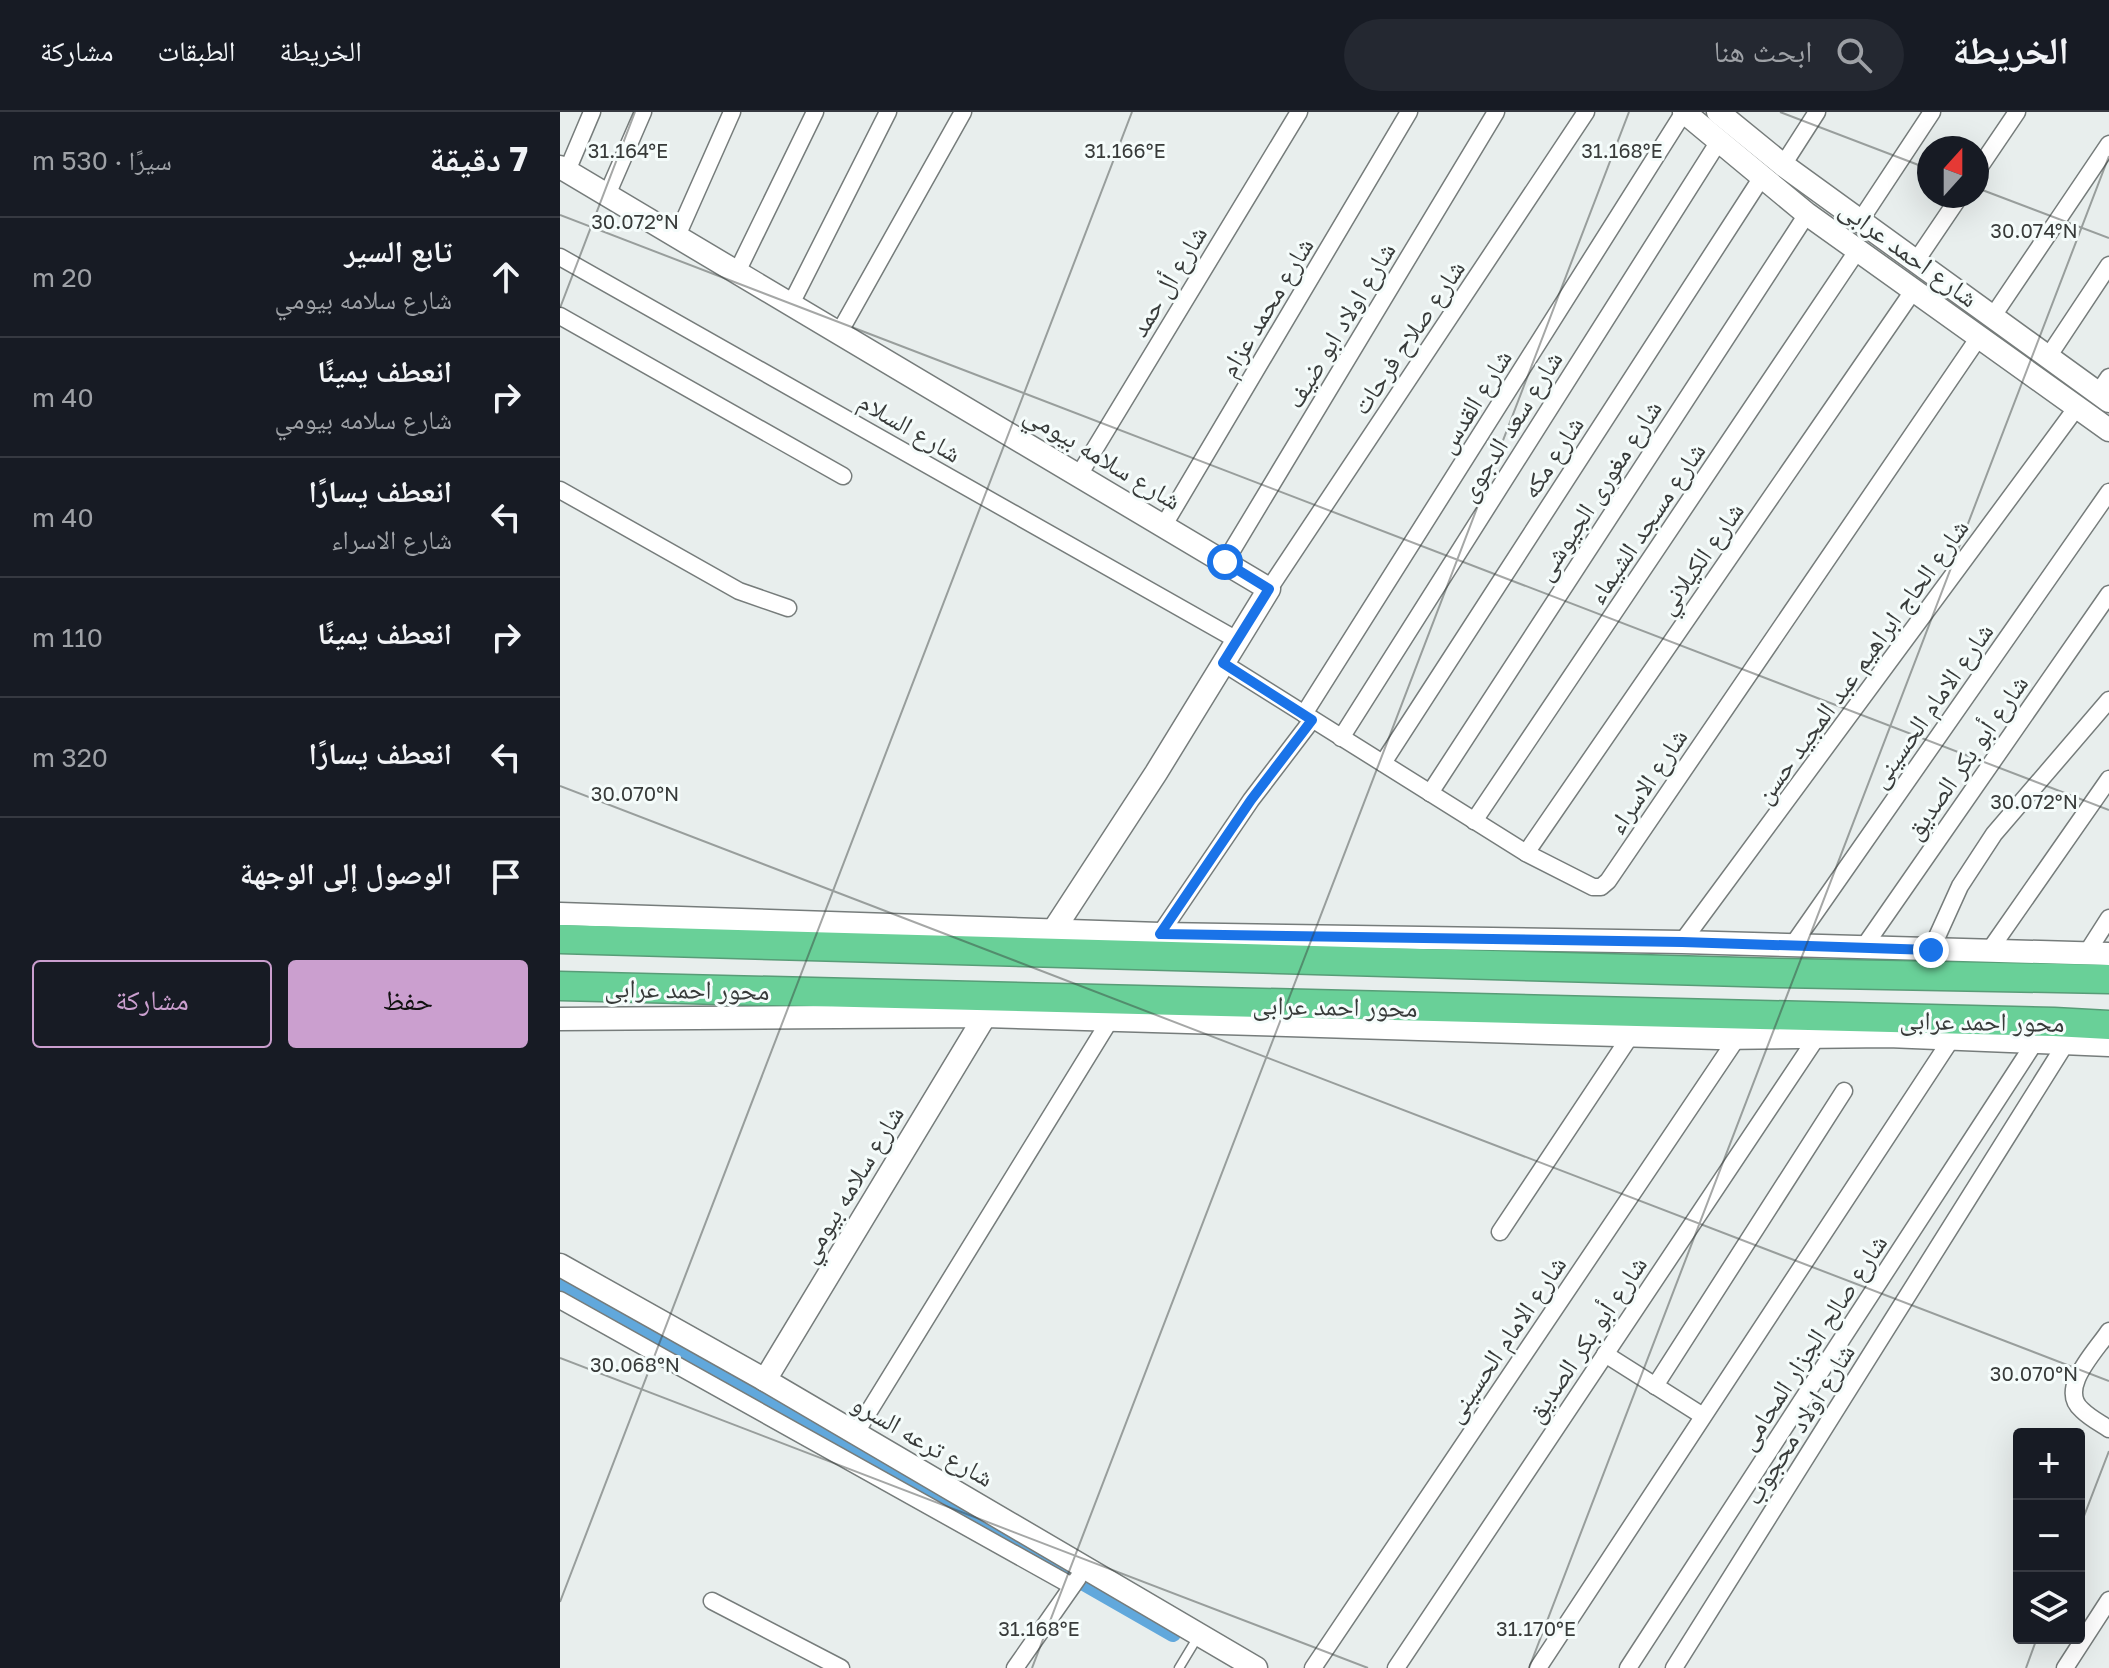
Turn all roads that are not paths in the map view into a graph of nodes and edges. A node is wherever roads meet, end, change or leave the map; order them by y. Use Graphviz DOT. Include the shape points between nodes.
graph roads {
  1 [pos="592,112"];
  2 [pos="643,112"];
  3 [pos="732,112"];
  4 [pos="815,112"];
  5 [pos="888,112"];
  6 [pos="963,112"];
  7 [pos="1299,112"];
  8 [pos="1409,112"];
  9 [pos="1496,112"];
  10 [pos="1586,112"];
  11 [pos="1684,112"];
  12 [pos="1718,112"];
  13 [pos="1817,112"];
  14 [pos="1932,112"];
  15 [pos="2017,112"];
  16 [pos="1719,141"];
  17 [pos="2109,144"];
  18 [pos="1989,153"];
  19 [pos="1783,165"];
  20 [pos="564,169"];
  21 [pos="1762,177"];
  22 [pos="607,195"];
  23 [pos="1952,208"];
  24 [pos="1807,214"];
  25 [pos="1860,221"];
  26 [pos="677,236"];
  27 [pos="1894,246"];
  28 [pos="1857,251"];
  29 [pos="560,257"];
  30 [pos="1916,261"];
  31 [pos="2109,265"];
  32 [pos="1880,268"];
  33 [pos="737,272"];
  34 [pos="1913,291"];
  35 [pos="791,304"];
  36 [pos="560,316"];
  37 [pos="1993,316"];
  38 [pos="839,333"];
  39 [pos="1979,337"];
  40 [pos="2048,357"];
  41 [pos="2105,391"];
  42 [pos="2077,407"];
  43 [pos="2109,430"];
  44 [pos="1079,475"];
  45 [pos="843,476"];
  46 [pos="560,490"];
  47 [pos="2109,492"];
  48 [pos="1164,525"];
  49 [pos="1225,562"];
  50 [pos="1269,589"];
  51 [pos="2109,594"];
  52 [pos="788,608"];
  53 [pos="1237,640"];
  54 [pos="1223,663"];
  55 [pos="2109,700"];
  56 [pos="1308,717"];
  57 [pos="1341,738"];
  58 [pos="1383,763"];
  59 [pos="2109,779"];
  60 [pos="1430,793"];
  61 [pos="1474,821"];
  62 [pos="1526,853"];
  63 [pos="560,914"];
  64 [pos="2109,918"];
  65 [pos="1053,931"];
  66 [pos="1160,934"];
  67 [pos="560,939"];
  68 [pos="1682,942"];
  69 [pos="1792,946"];
  70 [pos="1863,948"];
  71 [pos="1931,950"];
  72 [pos="1989,951"];
  73 [pos="2086,954"];
  74 [pos="2109,954"];
  75 [pos="2109,979"];
  76 [pos="560,986"];
  77 [pos="985,1016"];
  78 [pos="560,1019"];
  79 [pos="1110,1020"];
  80 [pos="2109,1025"];
  81 [pos="1631,1035"];
  82 [pos="1817,1037"];
  83 [pos="1737,1038"];
  84 [pos="1952,1038"];
  85 [pos="2035,1042"];
  86 [pos="2066,1043"];
  87 [pos="2109,1045"];
  88 [pos="1844,1091"];
  89 [pos="1500,1232"];
  90 [pos="560,1265"];
  91 [pos="560,1300"];
  92 [pos="2109,1331"];
  93 [pos="1605,1354"];
  94 [pos="765,1380"];
  95 [pos="1655,1386"];
  96 [pos="1703,1416"];
  97 [pos="2109,1429"];
  98 [pos="855,1434"];
  99 [pos="1087,1567"];
  100 [pos="1072,1586"];
  101 [pos="2109,1600"];
  102 [pos="712,1601"];
  103 [pos="1200,1634"];
  104 [pos="841,1668"];
  105 [pos="1015,1668"];
  106 [pos="1179,1668"];
  107 [pos="1256,1668"];
  108 [pos="1313,1668"];
  109 [pos="1396,1668"];
  110 [pos="1538,1668"];
  111 [pos="1628,1668"];
  112 [pos="1674,1668"];
  113 [pos="2065,1668"];
  1 -- 20 [label="street"];
  2 -- 22 [label="street"];
  3 -- 26 [label="street"];
  4 -- 33 [label="street"];
  5 -- 35 [label="street"];
  6 -- 38 [label="street"];
  7 -- 44 [label="street, شارع أل حمد"];
  8 -- 48 [label="street, شارع محمد عزام"];
  9 -- 49 [label="street, شارع اولاد ابو ضيف"];
  10 -- 50 [label="street, شارع صلاح فرحات"];
  11 -- 16 [label="street, شارع احمد عرابى"];
  11 -- 56 [label="street, شارع القدس"];
  12 -- 19 [label="street, شارع احمد عرابى"];
  13 -- 19 [label="street"];
  14 -- 25 [label="street"];
  15 -- 18 [label="street"];
  16 -- 21 [label="street, شارع احمد عرابى"];
  16 -- 57 [label="street, شارع سعد الدجوى"];
  17 -- 37 [label="street"];
  19 -- 25 [label="street, شارع احمد عرابى"];
  20 -- 22 [label="street, شارع سلامه بيومي"];
  21 -- 24 [label="street, شارع احمد عرابى"];
  21 -- 58 [label="street, شارع مكه"];
  22 -- 26 [label="street, شارع سلامه بيومي"];
  23 -- 30 [label="street"];
  24 -- 28 [label="street, شارع احمد عرابى"];
  24 -- 60 [label="street, شارع مغورى الجيوشى"];
  25 -- 27 [label="street, شارع احمد عرابى"];
  26 -- 33 [label="street, شارع سلامه بيومي"];
  27 -- 30 [label="street, شارع احمد عرابى"];
  27 -- 32 [label="street"];
  28 -- 32 [label="street, شارع احمد عرابى"];
  28 -- 61 [label="street, شارع مسجد الشيماء"];
  29 -- 53 [label="street, شارع السلام"];
  30 -- 37 [label="street, شارع احمد عرابى"];
  31 -- 40 [label="street"];
  32 -- 34 [label="street, شارع احمد عرابى"];
  33 -- 35 [label="street, شارع سلامه بيومي"];
  34 -- 39 [label="street, شارع احمد عرابى"];
  34 -- 62 [label="street, شارع الكيلاني"];
  35 -- 38 [label="street, شارع سلامه بيومي"];
  36 -- 45 [label="street"];
  37 -- 40 [label="street, شارع احمد عرابى"];
  38 -- 44 [label="street, شارع سلامه بيومي"];
  39 -- 42 [label="street, شارع احمد عرابى"];
  39 -- 62 [label="street, شارع الاسراء" via="1608,881 1593,887"];
  40 -- 41 [label="street, شارع احمد عرابى"];
  42 -- 43 [label="street, شارع احمد عرابى"];
  42 -- 68 [label="street, شارع الحاج ابراهيم عبد المجيد حسن"];
  44 -- 48 [label="street, شارع سلامه بيومي"];
  46 -- 52 [label="street" via="739,591"];
  47 -- 69 [label="street, شارع الامام الحسينى"];
  48 -- 49 [label="street, شارع سلامه بيومي"];
  49 -- 50 [label="street, شارع سلامه بيومي"];
  50 -- 53 [label="street"];
  51 -- 70 [label="street, شارع أبو بكر الصديق"];
  53 -- 54 [label="street"];
  54 -- 56 [label="street, شارع الاسراء"];
  54 -- 65 [label="street"];
  55 -- 71 [label="street" via="1994,834 1960,886"];
  56 -- 57 [label="street, شارع الاسراء"];
  56 -- 66 [label="street, شارع القدس"];
  57 -- 58 [label="street, شارع الاسراء"];
  58 -- 60 [label="street, شارع الاسراء"];
  59 -- 72 [label="street"];
  60 -- 61 [label="street, شارع الاسراء"];
  61 -- 62 [label="street, شارع الاسراء"];
  63 -- 65 [label="street"];
  64 -- 73 [label="street"];
  65 -- 66 [label="street"];
  66 -- 68 [label="street"];
  67 -- 75 [label="highway, محور احمد عرابى"];
  68 -- 69 [label="street"];
  69 -- 70 [label="street"];
  70 -- 71 [label="street"];
  71 -- 72 [label="street"];
  72 -- 73 [label="street"];
  73 -- 74 [label="street"];
  76 -- 80 [label="highway, محور احمد عرابى"];
  77 -- 78 [label="street"];
  77 -- 79 [label="street"];
  77 -- 94 [label="street, شارع سلامه بيومي"];
  79 -- 81 [label="street"];
  79 -- 98 [label="street"];
  81 -- 83 [label="street"];
  81 -- 89 [label="street"];
  82 -- 83 [label="street"];
  82 -- 84 [label="street"];
  82 -- 93 [label="street, شارع أبو بكر الصديق"];
  83 -- 108 [label="street, شارع الامام الحسينى"];
  84 -- 85 [label="street"];
  84 -- 96 [label="street"];
  85 -- 86 [label="street"];
  85 -- 111 [label="street, شارع صالح الجزار المحامى"];
  86 -- 87 [label="street"];
  86 -- 112 [label="street, شارع اولاد محجوب"];
  88 -- 95 [label="street"];
  90 -- 94 [label="street, شارع ترعه السرو"];
  91 -- 100 [label="street, شارع ترعه السرو"];
  92 -- 97 [label="street" via="2072,1390 2081,1410"];
  93 -- 95 [label="street"];
  93 -- 109 [label="street, شارع أبو بكر الصديق"];
  94 -- 98 [label="street, شارع ترعه السرو"];
  95 -- 96 [label="street"];
  96 -- 110 [label="street"];
  98 -- 99 [label="street, شارع ترعه السرو"];
  99 -- 100 [label="street"];
  99 -- 103 [label="street, شارع ترعه السرو"];
  100 -- 105 [label="street"];
  101 -- 113 [label="street"];
  102 -- 104 [label="street"];
  103 -- 106 [label="lane"];
  103 -- 107 [label="street, شارع ترعه السرو"];
}
